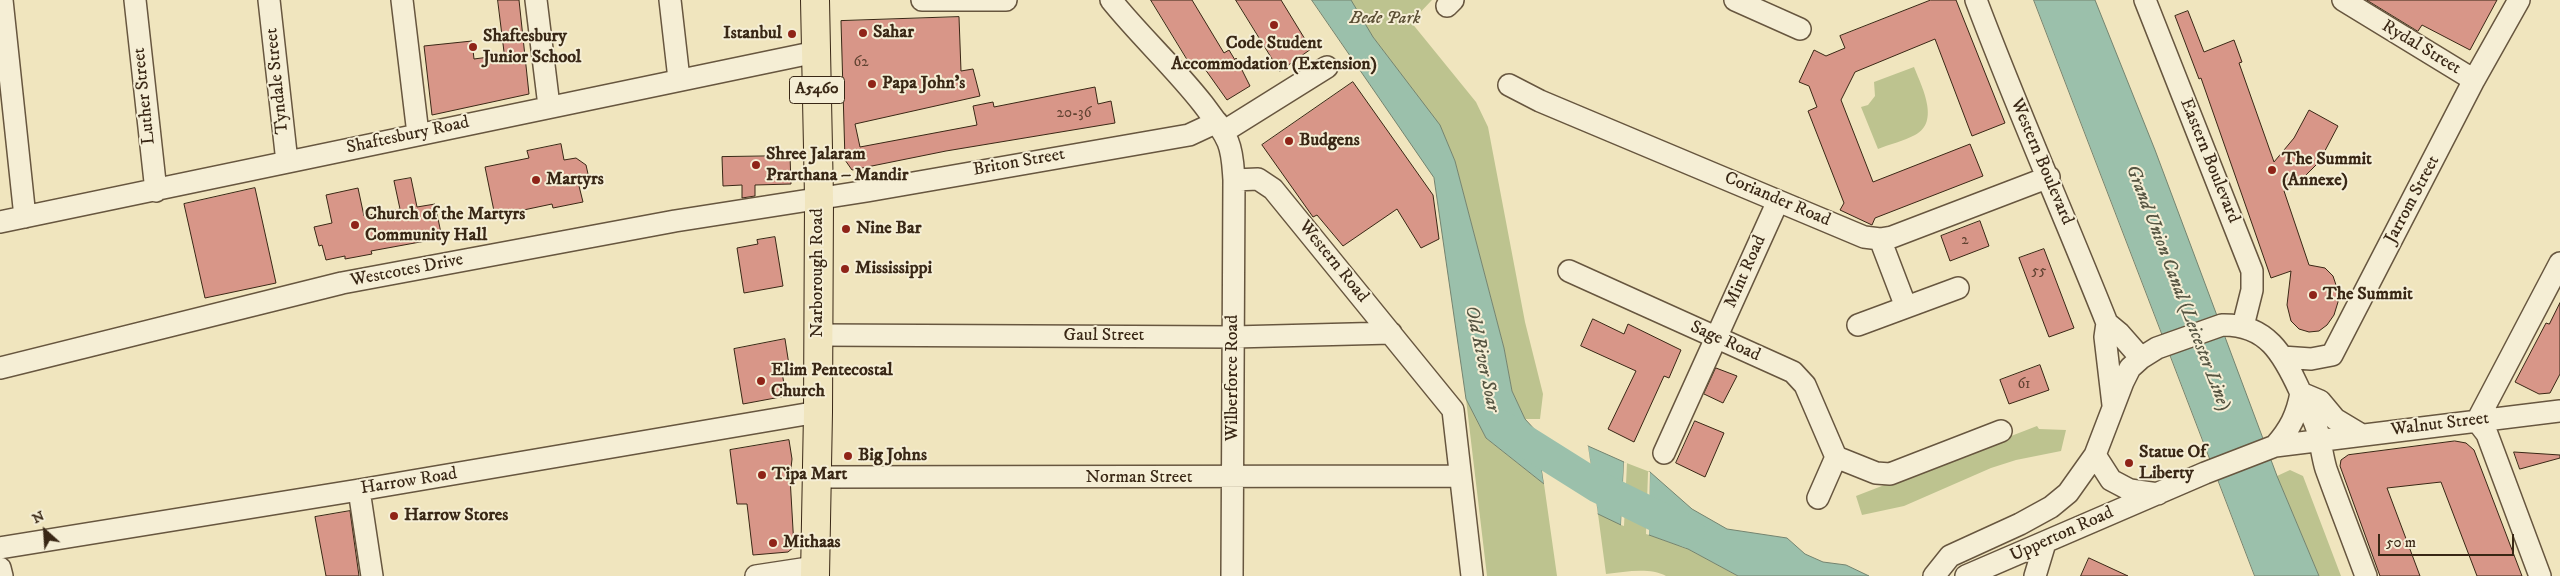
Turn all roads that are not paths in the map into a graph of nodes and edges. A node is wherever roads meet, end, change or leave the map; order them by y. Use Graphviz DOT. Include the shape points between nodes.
graph roads {
  1 [pos="2,0"];
  2 [pos="135,0"];
  3 [pos="269,0"];
  4 [pos="402,0"];
  5 [pos="536,0"];
  6 [pos="670,0"];
  7 [pos="815,0"];
  8 [pos="922,0"];
  9 [pos="1006,0"];
  10 [pos="1111,0"];
  11 [pos="1735,0"];
  12 [pos="1976,0"];
  13 [pos="2145,0"];
  14 [pos="2343,0"];
  15 [pos="2518,0"];
  16 [pos="1800,29"];
  17 [pos="816,52"];
  18 [pos="1327,67"];
  19 [pos="679,79"];
  20 [pos="2474,80"];
  21 [pos="1509,85"];
  22 [pos="549,106"];
  23 [pos="1220,127"];
  24 [pos="418,134"];
  25 [pos="287,162"];
  26 [pos="2049,177"];
  27 [pos="1234,180"];
  28 [pos="156,191"];
  29 [pos="819,198"];
  30 [pos="1778,201"];
  31 [pos="25,217"];
  32 [pos="0,222"];
  33 [pos="1880,239"];
  34 [pos="2560,263"];
  35 [pos="1569,270"];
  36 [pos="1958,288"];
  37 [pos="1906,307"];
  38 [pos="2107,323"];
  39 [pos="1858,325"];
  40 [pos="2233,325"];
  41 [pos="1391,332"];
  42 [pos="818,335"];
  43 [pos="1234,337"];
  44 [pos="1717,338"];
  45 [pos="2149,353"];
  46 [pos="2282,357"];
  47 [pos="0,368"];
  48 [pos="2301,393"];
  49 [pos="2113,405"];
  50 [pos="2560,411"];
  51 [pos="818,412"];
  52 [pos="2477,421"];
  53 [pos="2001,431"];
  54 [pos="2360,434"];
  55 [pos="2320,440"];
  56 [pos="2272,447"];
  57 [pos="1664,452"];
  58 [pos="2095,455"];
  59 [pos="1836,458"];
  60 [pos="1460,476"];
  61 [pos="818,477"];
  62 [pos="1233,478"];
  63 [pos="358,490"];
  64 [pos="2158,494"];
  65 [pos="1818,498"];
  66 [pos="2020,524"];
  67 [pos="2045,543"];
  68 [pos="0,548"];
  69 [pos="0,568"];
  70 [pos="2004,569"];
  71 [pos="815,572"];
  72 [pos="2,576"];
  73 [pos="372,576"];
  74 [pos="756,576"];
  75 [pos="1232,576"];
  76 [pos="1472,576"];
  77 [pos="1934,576"];
  78 [pos="1966,576"];
  79 [pos="2035,576"];
  80 [pos="2366,576"];
  81 [pos="2540,576"];
  1 -- 31 [label="street"];
  2 -- 28 [label="street, Luther Street"];
  3 -- 25 [label="street, Tyndale Street"];
  4 -- 24 [label="street"];
  5 -- 22 [label="street"];
  6 -- 19 [label="street"];
  7 -- 17 [label="main road, Narborough Road / A5460"];
  8 -- 9 [label="street"];
  10 -- 23 [label="street" via="1167,60"];
  11 -- 16 [label="street"];
  12 -- 26 [label="street, Western Boulevard" via="2007,82"];
  13 -- 40 [label="street, Eastern Boulevard" via="2252,271 2252,290"];
  14 -- 20 [label="street, Rydal Street"];
  15 -- 20 [label="street, Jarrom Street"];
  17 -- 19 [label="street, Shaftesbury Road"];
  17 -- 29 [label="main road, Narborough Road / A5460"];
  18 -- 23 [label="street, Briton Street"];
  19 -- 22 [label="street, Shaftesbury Road"];
  20 -- 46 [label="street, Jarrom Street" via="2332,355 2312,359"];
  21 -- 30 [label="street, Coriander Road"];
  22 -- 24 [label="street, Shaftesbury Road"];
  23 -- 27 [label="street" via="1232,159"];
  23 -- 29 [label="street, Briton Street"];
  24 -- 25 [label="street, Shaftesbury Road"];
  25 -- 28 [label="street, Shaftesbury Road"];
  26 -- 33 [label="street, Coriander Road"];
  26 -- 38 [label="street, Western Boulevard"];
  27 -- 41 [label="street, Western Road" via="1258,179 1273,189"];
  27 -- 43 [label="street, Wilberforce Road"];
  28 -- 31 [label="street, Shaftesbury Road"];
  29 -- 42 [label="main road, Narborough Road / A5460"];
  29 -- 47 [label="street, Westcotes Drive" via="675,220 342,283"];
  30 -- 33 [label="street, Coriander Road" via="1852,233"];
  30 -- 44 [label="street, Mint Road"];
  31 -- 32 [label="street, Shaftesbury Road"];
  33 -- 37 [label="street"];
  34 -- 52 [label="street"];
  35 -- 44 [label="street, Sage Road"];
  36 -- 37 [label="street"];
  37 -- 39 [label="street"];
  38 -- 45 [label="street, Western Boulevard"];
  38 -- 49 [label="street, Western Boulevard" via="2105,338"];
  40 -- 45 [label="street"];
  40 -- 46 [label="street" via="2268,339"];
  41 -- 43 [label="street, Gaul Street"];
  41 -- 60 [label="street, Western Road" via="1453,410"];
  42 -- 43 [label="street, Gaul Street"];
  42 -- 51 [label="main road, Narborough Road / A5460"];
  43 -- 62 [label="street, Wilberforce Road"];
  44 -- 57 [label="street, Mint Road"];
  44 -- 59 [label="street, Sage Road" via="1793,372 1805,385"];
  45 -- 49 [label="street, Upperton Road" via="2130,368"];
  46 -- 48 [label="street"];
  48 -- 54 [label="street" via="2320,401 2335,419"];
  48 -- 55 [label="street"];
  48 -- 56 [label="street, Upperton Road" via="2297,414 2289,430"];
  49 -- 58 [label="street, Upperton Road"];
  50 -- 52 [label="street, Walnut Street"];
  51 -- 61 [label="main road, Narborough Road / A5460"];
  51 -- 63 [label="street, Harrow Road"];
  52 -- 54 [label="street, Walnut Street"];
  52 -- 81 [label="street" via="2487,434"];
  53 -- 59 [label="street" via="1890,474 1876,473"];
  54 -- 55 [label="street, Walnut Street"];
  55 -- 56 [label="street, Upperton Road"];
  55 -- 80 [label="street" via="2327,471"];
  56 -- 64 [label="street, Upperton Road"];
  58 -- 64 [label="street, Upperton Road" via="2111,480 2130,490"];
  58 -- 66 [label="street, Upperton Road" via="2068,494"];
  59 -- 65 [label="street"];
  60 -- 62 [label="street, Norman Street"];
  60 -- 76 [label="street, Western Road"];
  61 -- 62 [label="street, Norman Street"];
  61 -- 71 [label="main road, Narborough Road / A5460"];
  62 -- 75 [label="street, Wilberforce Road"];
  63 -- 68 [label="street, Harrow Road"];
  63 -- 73 [label="street"];
  64 -- 67 [label="street, Upperton Road"];
  66 -- 70 [label="street"];
  66 -- 77 [label="street, Upperton Road" via="1950,556"];
  67 -- 70 [label="street, Upperton Road"];
  67 -- 79 [label="street"];
  69 -- 72 [label="street"];
  70 -- 78 [label="street, Upperton Road"];
  71 -- 74 [label="street"];
}
